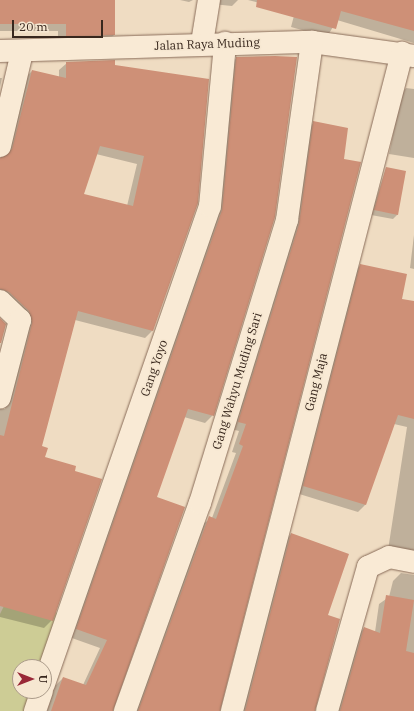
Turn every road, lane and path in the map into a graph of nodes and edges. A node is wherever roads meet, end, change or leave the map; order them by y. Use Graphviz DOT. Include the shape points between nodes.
graph roads {
  1 [pos="209,0"];
  2 [pos="312,42"];
  3 [pos="202,43"];
  4 [pos="225,43"];
  5 [pos="0,51"];
  6 [pos="22,52"];
  7 [pos="408,54"];
  8 [pos="0,146"];
  9 [pos="0,301"];
  10 [pos="0,397"];
  11 [pos="414,562"];
  12 [pos="52,661"];
  13 [pos="39,699"];
  14 [pos="35,711"];
  15 [pos="125,711"];
  16 [pos="232,711"];
  17 [pos="327,711"];
  1 -- 3 [label="street"];
  2 -- 4 [label="street, Jalan Raya Muding"];
  2 -- 7 [label="street, Jalan Raya Muding"];
  2 -- 15 [label="street, Gang Wahyu Muding Sari" via="287,220 200,503"];
  3 -- 4 [label="street, Jalan Raya Muding"];
  3 -- 6 [label="street, Jalan Raya Muding"];
  4 -- 12 [label="street, Gang Yoyo" via="210,206"];
  5 -- 6 [label="street, Jalan Raya Muding"];
  6 -- 8 [label="street"];
  7 -- 16 [label="street, Gang Maja"];
  9 -- 10 [label="street" via="20,320"];
  11 -- 17 [label="street" via="389,557 368,567"];
  13 -- 14 [label="street"];
}
